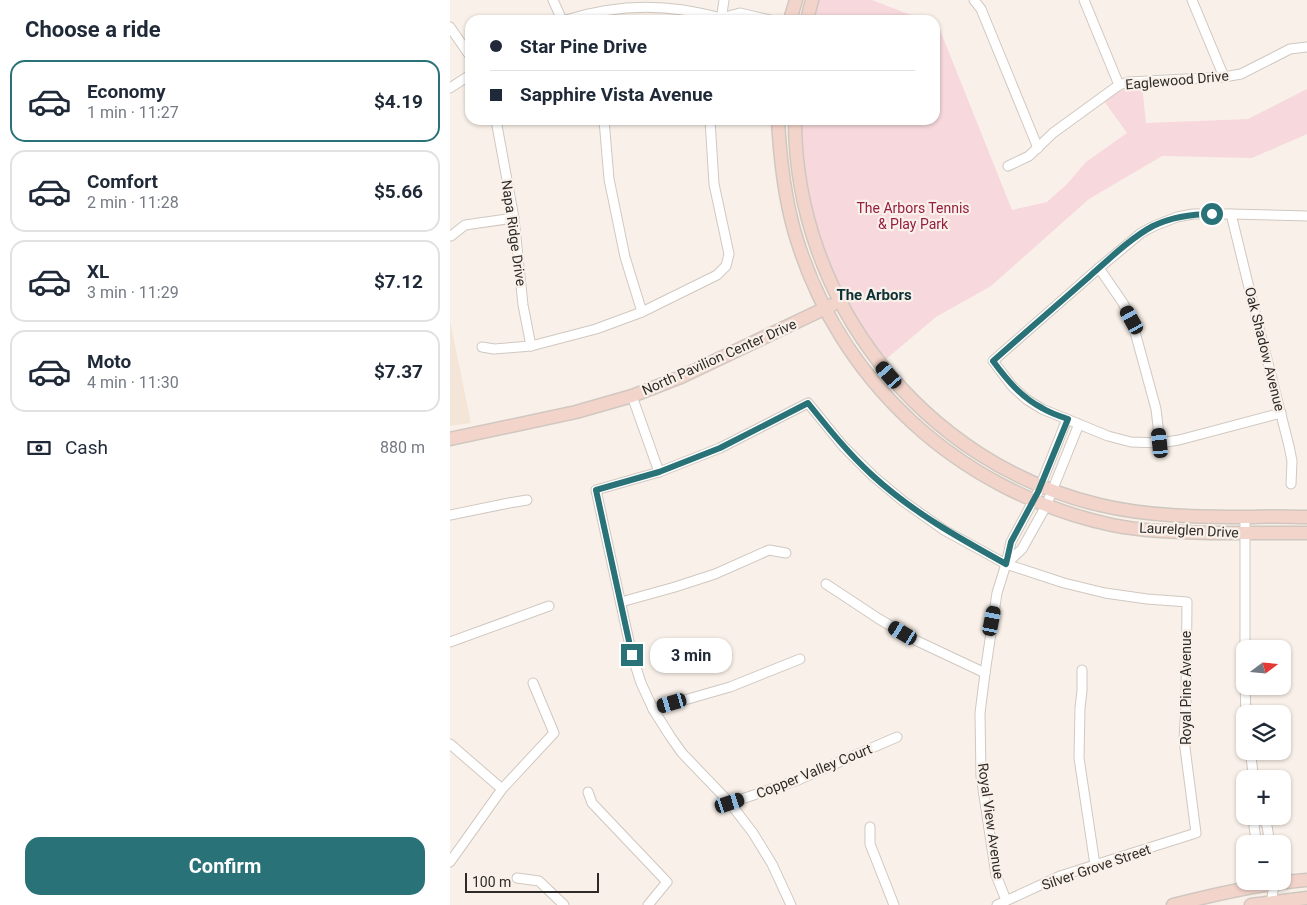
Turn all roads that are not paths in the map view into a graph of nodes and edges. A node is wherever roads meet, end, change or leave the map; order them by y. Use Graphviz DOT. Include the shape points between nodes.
graph roads {
  1 [pos="553,0"];
  2 [pos="724,0"];
  3 [pos="796,0"];
  4 [pos="812,0"];
  5 [pos="974,0"];
  6 [pos="1084,0"];
  7 [pos="1192,0"];
  8 [pos="654,3"];
  9 [pos="560,15"];
  10 [pos="585,15"];
  11 [pos="706,15"];
  12 [pos="723,15"];
  13 [pos="734,15"];
  14 [pos="749,15"];
  15 [pos="792,15"];
  16 [pos="808,15"];
  17 [pos="450,28"];
  18 [pos="1307,47"];
  19 [pos="465,49"];
  20 [pos="1224,77"];
  21 [pos="465,78"];
  22 [pos="1119,85"];
  23 [pos="450,88"];
  24 [pos="497,125"];
  25 [pos="605,125"];
  26 [pos="710,125"];
  27 [pos="778,125"];
  28 [pos="794,125"];
  29 [pos="1038,148"];
  30 [pos="1008,166"];
  31 [pos="1231,214"];
  32 [pos="1307,216"];
  33 [pos="514,218"];
  34 [pos="451,236"];
  35 [pos="1099,268"];
  36 [pos="839,301"];
  37 [pos="825,308"];
  38 [pos="642,312"];
  39 [pos="531,346"];
  40 [pos="482,347"];
  41 [pos="632,396"];
  42 [pos="1281,413"];
  43 [pos="1068,419"];
  44 [pos="1079,424"];
  45 [pos="450,438"];
  46 [pos="1160,443"];
  47 [pos="659,472"];
  48 [pos="1291,484"];
  49 [pos="1043,496"];
  50 [pos="527,500"];
  51 [pos="450,515"];
  52 [pos="1245,517"];
  53 [pos="1307,517"];
  54 [pos="1245,533"];
  55 [pos="1307,533"];
  56 [pos="786,554"];
  57 [pos="1006,564"];
  58 [pos="826,584"];
  59 [pos="621,602"];
  60 [pos="549,606"];
  61 [pos="1245,640"];
  62 [pos="450,642"];
  63 [pos="800,660"];
  64 [pos="1082,670"];
  65 [pos="985,674"];
  66 [pos="533,683"];
  67 [pos="653,709"];
  68 [pos="897,737"];
  69 [pos="450,744"];
  70 [pos="502,789"];
  71 [pos="588,792"];
  72 [pos="730,803"];
  73 [pos="870,827"];
  74 [pos="1196,833"];
  75 [pos="450,862"];
  76 [pos="1095,865"];
  77 [pos="517,878"];
  78 [pos="1307,880"];
  79 [pos="1291,881"];
  80 [pos="1237,890"];
  81 [pos="1270,890"];
  82 [pos="1307,898"];
  83 [pos="1006,900"];
  84 [pos="1271,902"];
  85 [pos="564,905"];
  86 [pos="648,905"];
  87 [pos="791,905"];
  88 [pos="894,905"];
  89 [pos="997,905"];
  90 [pos="1173,905"];
  91 [pos="1251,905"];
  1 -- 9 [label="street"];
  2 -- 12 [label="street"];
  3 -- 15 [label="street"];
  4 -- 16 [label="street"];
  5 -- 29 [label="street"];
  6 -- 22 [label="street"];
  7 -- 20 [label="street"];
  8 -- 10 [label="street"];
  8 -- 11 [label="street"];
  13 -- 14 [label="street"];
  17 -- 19 [label="street"];
  18 -- 20 [label="street, Eaglewood Drive" via="1290,49 1241,74"];
  20 -- 22 [label="street, Eaglewood Drive"];
  21 -- 23 [label="street"];
  22 -- 29 [label="street, Eaglewood Drive" via="1052,132"];
  24 -- 33 [label="street, Napa Ridge Drive"];
  25 -- 38 [label="street" via="611,189 625,257"];
  26 -- 38 [label="street" via="714,184 729,254 726,266 717,275"];
  27 -- 37 [label="street, Laurelglen Drive" via="783,175 794,229"];
  28 -- 36 [label="street, Laurelglen Drive" via="798,172 808,220 822,265"];
  29 -- 30 [label="street, Eaglewood Drive"];
  31 -- 32 [label="street"];
  31 -- 35 [label="street" via="1176,217 1141,233"];
  31 -- 42 [label="street, Oak Shadow Avenue"];
  33 -- 34 [label="street" via="465,225"];
  33 -- 39 [label="street, Napa Ridge Drive" via="523,305"];
  35 -- 43 [label="street" via="993,361 1026,399"];
  35 -- 46 [label="street" via="1132,320 1156,409"];
  36 -- 37 [label="street, North Pavilion Center Drive"];
  36 -- 49 [label="street, Laurelglen Drive" via="881,366 930,417"];
  37 -- 41 [label="street, North Pavilion Center Drive" via="681,377"];
  37 -- 49 [label="street, Laurelglen Drive" via="865,372 933,441 1006,488"];
  38 -- 39 [label="street" via="596,329"];
  39 -- 40 [label="street"];
  41 -- 45 [label="street, North Pavilion Center Drive" via="576,412"];
  41 -- 47 [label="street"];
  42 -- 46 [label="street"];
  42 -- 48 [label="street, Oak Shadow Avenue" via="1290,446"];
  43 -- 44 [label="street"];
  43 -- 49 [label="street"];
  44 -- 46 [label="street" via="1131,442"];
  44 -- 49 [label="street"];
  47 -- 57 [label="street" via="720,448 808,403 872,476 944,530"];
  47 -- 59 [label="street" via="596,490"];
  49 -- 52 [label="street, Laurelglen Drive" via="1137,512"];
  49 -- 54 [label="street, Laurelglen Drive" via="1088,519 1113,525 1184,533"];
  49 -- 57 [label="street, Royal View Avenue" via="1011,542"];
  49 -- 57 [label="street, Royal View Avenue" via="1022,549"];
  50 -- 51 [label="street"];
  52 -- 53 [label="street, Laurelglen Drive"];
  52 -- 54 [label="street"];
  54 -- 55 [label="street, Laurelglen Drive"];
  54 -- 61 [label="street"];
  56 -- 59 [label="street" via="769,550 715,574"];
  57 -- 65 [label="street, Royal View Avenue" via="997,593"];
  57 -- 74 [label="street, Royal Pine Avenue" via="1105,593 1187,602 1184,740"];
  58 -- 65 [label="street" via="915,640"];
  59 -- 67 [label="street" via="632,655"];
  60 -- 62 [label="street"];
  63 -- 67 [label="street" via="730,687"];
  64 -- 76 [label="street" via="1079,758"];
  65 -- 83 [label="street, Royal View Avenue" via="980,713 982,776 996,875"];
  66 -- 70 [label="street" via="554,733"];
  67 -- 72 [label="street" via="682,753"];
  68 -- 72 [label="street, Copper Valley Court" via="798,780"];
  69 -- 70 [label="street"];
  70 -- 75 [label="street"];
  71 -- 86 [label="street" via="592,803 667,882"];
  72 -- 87 [label="street" via="753,832"];
  73 -- 88 [label="street" via="870,844"];
  74 -- 76 [label="street, Silver Grove Street"];
  76 -- 83 [label="street, Silver Grove Street" via="1060,876"];
  77 -- 85 [label="street" via="539,881"];
  78 -- 79 [label="street"];
  80 -- 90 [label="street"];
  81 -- 84 [label="street"];
  82 -- 84 [label="street"];
  83 -- 89 [label="street, Silver Grove Street"];
  84 -- 91 [label="street"];
}
